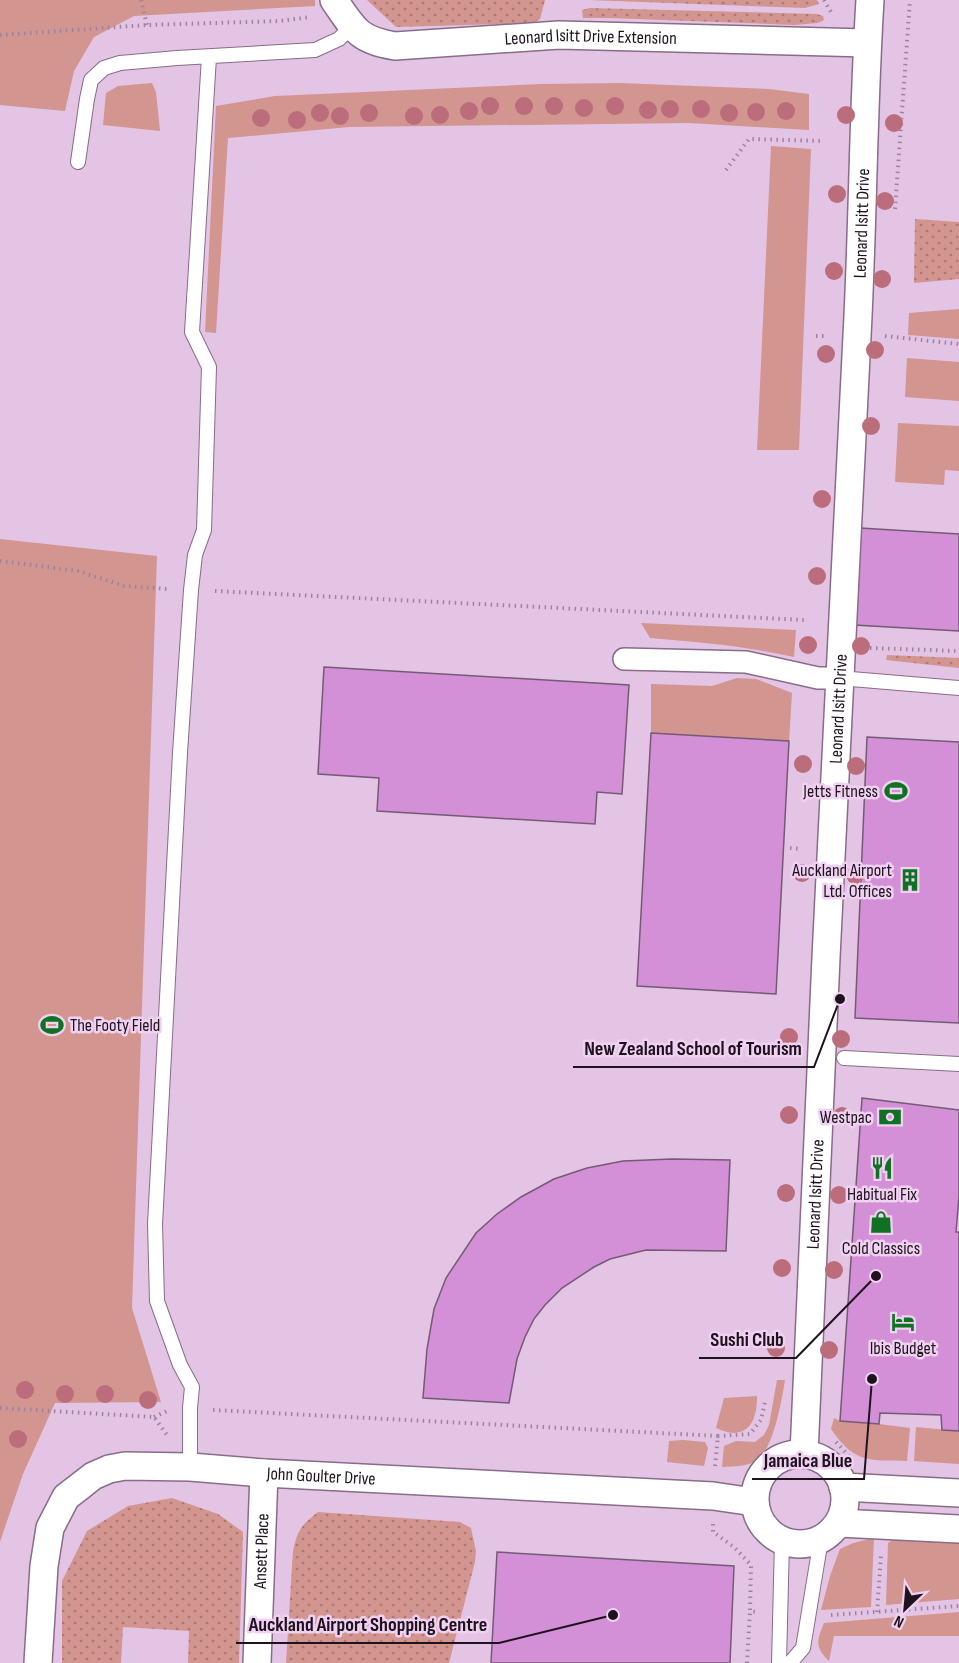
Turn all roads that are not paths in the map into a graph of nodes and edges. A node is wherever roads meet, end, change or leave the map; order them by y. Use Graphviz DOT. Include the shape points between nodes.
graph roads {
  1 [pos="870,0"];
  2 [pos="343,13"];
  3 [pos="867,43"];
  4 [pos="209,57"];
  5 [pos="78,162"];
  6 [pos="624,659"];
  7 [pos="839,678"];
  8 [pos="959,688"];
  9 [pos="844,1058"];
  10 [pos="959,1064"];
  11 [pos="804,1454"];
  12 [pos="190,1467"];
  13 [pos="264,1473"];
  14 [pos="843,1487"];
  15 [pos="959,1493"];
  16 [pos="754,1502"];
  17 [pos="959,1529"];
  18 [pos="830,1531"];
  19 [pos="782,1541"];
  20 [pos="38,1663"];
  21 [pos="257,1663"];
  22 [pos="779,1663"];
  23 [pos="790,1663"];
  1 -- 3 [label="street, Leonard Isitt Drive"];
  2 -- 3 [label="street, Leonard Isitt Drive Extension" via="362,36 395,46 558,35"];
  2 -- 4 [label="lane" via="339,39 315,50"];
  3 -- 7 [label="street, Leonard Isitt Drive" via="859,297"];
  4 -- 5 [label="lane" via="120,63 104,68 91,80"];
  4 -- 12 [label="lane" via="192,332 209,367 204,530 195,555 191,590 155,1224 157,1301 192,1387"];
  6 -- 7 [label="street" via="746,662 818,678"];
  7 -- 8 [label="lane"];
  7 -- 11 [label="street, Leonard Isitt Drive"];
  9 -- 10 [label="lane"];
  11 -- 14 [label="street" via="830,1466"];
  11 -- 16 [label="street" via="778,1459 768,1467 755,1489"];
  12 -- 13 [label="street, John Goulter Drive"];
  12 -- 20 [label="street, John Goulter Drive" via="109,1469 66,1497 50,1528 46,1548"];
  13 -- 16 [label="street, John Goulter Drive" via="701,1495"];
  13 -- 21 [label="street, Ansett Place"];
  14 -- 15 [label="street"];
  14 -- 18 [label="street" via="844,1508"];
  16 -- 19 [label="street" via="763,1526"];
  17 -- 18 [label="street"];
  18 -- 19 [label="street" via="809,1544"];
  18 -- 23 [label="lane" via="803,1648"];
  19 -- 22 [label="lane"];
}
